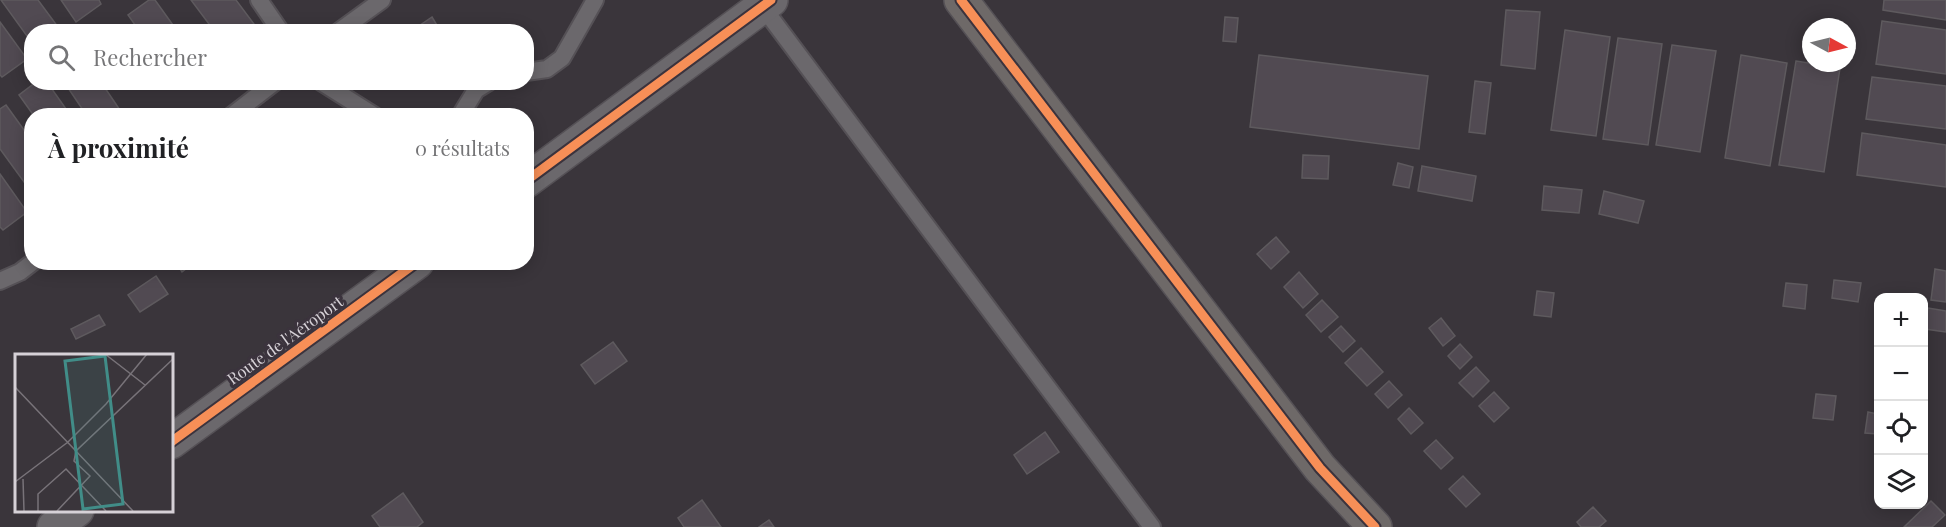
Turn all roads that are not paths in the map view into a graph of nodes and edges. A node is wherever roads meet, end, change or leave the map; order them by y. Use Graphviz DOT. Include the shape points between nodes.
graph roads {
  1 [pos="259,0"];
  2 [pos="382,0"];
  3 [pos="595,0"];
  4 [pos="961,0"];
  5 [pos="763,2"];
  6 [pos="276,24"];
  7 [pos="349,24"];
  8 [pos="534,71"];
  9 [pos="265,90"];
  10 [pos="334,90"];
  11 [pos="476,90"];
  12 [pos="241,108"];
  13 [pos="362,108"];
  14 [pos="465,108"];
  15 [pos="534,175"];
  16 [pos="24,269"];
  17 [pos="406,270"];
  18 [pos="0,280"];
  19 [pos="172,441"];
  20 [pos="74,512"];
  21 [pos="54,527"];
  22 [pos="1152,527"];
  23 [pos="1375,527"];
  1 -- 6 [label="lane"];
  2 -- 7 [label="lane"];
  3 -- 8 [label="lane" via="562,58 548,69"];
  4 -- 23 [label="street" via="1320,468"];
  5 -- 15 [label="street"];
  5 -- 22 [label="lane"];
  9 -- 12 [label="lane"];
  10 -- 13 [label="lane"];
  11 -- 14 [label="lane"];
  16 -- 18 [label="lane"];
  17 -- 19 [label="street, Route de l'Aéroport"];
  20 -- 21 [label="street"];
}
